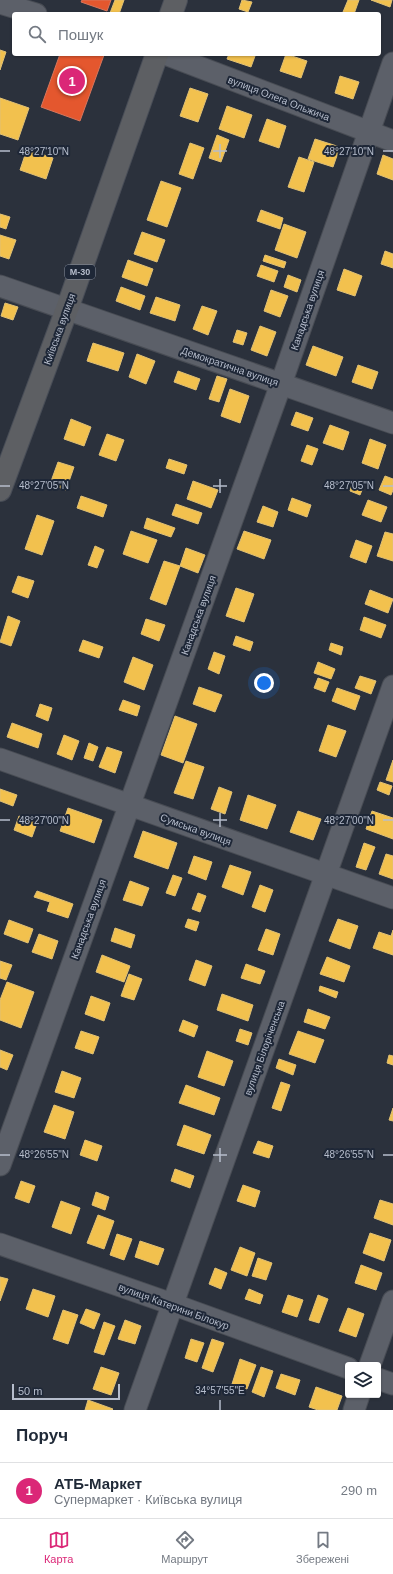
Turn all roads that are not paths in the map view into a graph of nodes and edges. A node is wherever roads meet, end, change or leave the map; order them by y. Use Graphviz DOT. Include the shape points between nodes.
graph roads {
  1 [pos="176,0"];
  2 [pos="0,3"];
  3 [pos="29,12"];
  4 [pos="172,12"];
  5 [pos="156,56"];
  6 [pos="170,56"];
  7 [pos="393,63"];
  8 [pos="368,132"];
  9 [pos="393,141"];
  10 [pos="0,286"];
  11 [pos="67,309"];
  12 [pos="281,384"];
  13 [pos="393,423"];
  14 [pos="0,490"];
  15 [pos="393,686"];
  16 [pos="0,759"];
  17 [pos="129,805"];
  18 [pos="326,875"];
  19 [pos="393,898"];
  20 [pos="0,1165"];
  21 [pos="0,1244"];
  22 [pos="393,1300"];
  23 [pos="172,1304"];
  24 [pos="371,1362"];
  25 [pos="345,1367"];
  26 [pos="381,1380"];
  27 [pos="393,1384"];
  28 [pos="358,1398"];
  29 [pos="135,1410"];
  30 [pos="354,1410"];
  1 -- 4 [label="highway"];
  2 -- 3 [label="street"];
  5 -- 11 [label="highway, Київська вулиця / М-30"];
  6 -- 8 [label="street, вулиця Олега Ольжича"];
  7 -- 8 [label="street, Канадська вулиця"];
  8 -- 9 [label="street, вулиця Олега Ольжича"];
  8 -- 12 [label="street, Канадська вулиця"];
  10 -- 11 [label="street, Демократична вулиця"];
  11 -- 12 [label="street, Демократична вулиця"];
  11 -- 14 [label="highway, Київська вулиця / М-30"];
  12 -- 13 [label="street, Демократична вулиця"];
  12 -- 17 [label="street, Канадська вулиця"];
  15 -- 18 [label="street, вулиця Білоріченська"];
  16 -- 17 [label="street, Сумська вулиця"];
  17 -- 18 [label="street, Сумська вулиця"];
  17 -- 20 [label="street, Канадська вулиця"];
  18 -- 19 [label="street, Сумська вулиця"];
  18 -- 23 [label="street, вулиця Білоріченська"];
  21 -- 23 [label="street, вулиця Катерини Білокур"];
  22 -- 24 [label="street"];
  23 -- 25 [label="street, вулиця Катерини Білокур"];
  23 -- 29 [label="street, вулиця Білоріченська"];
  26 -- 27 [label="street"];
  28 -- 30 [label="street"];
}
